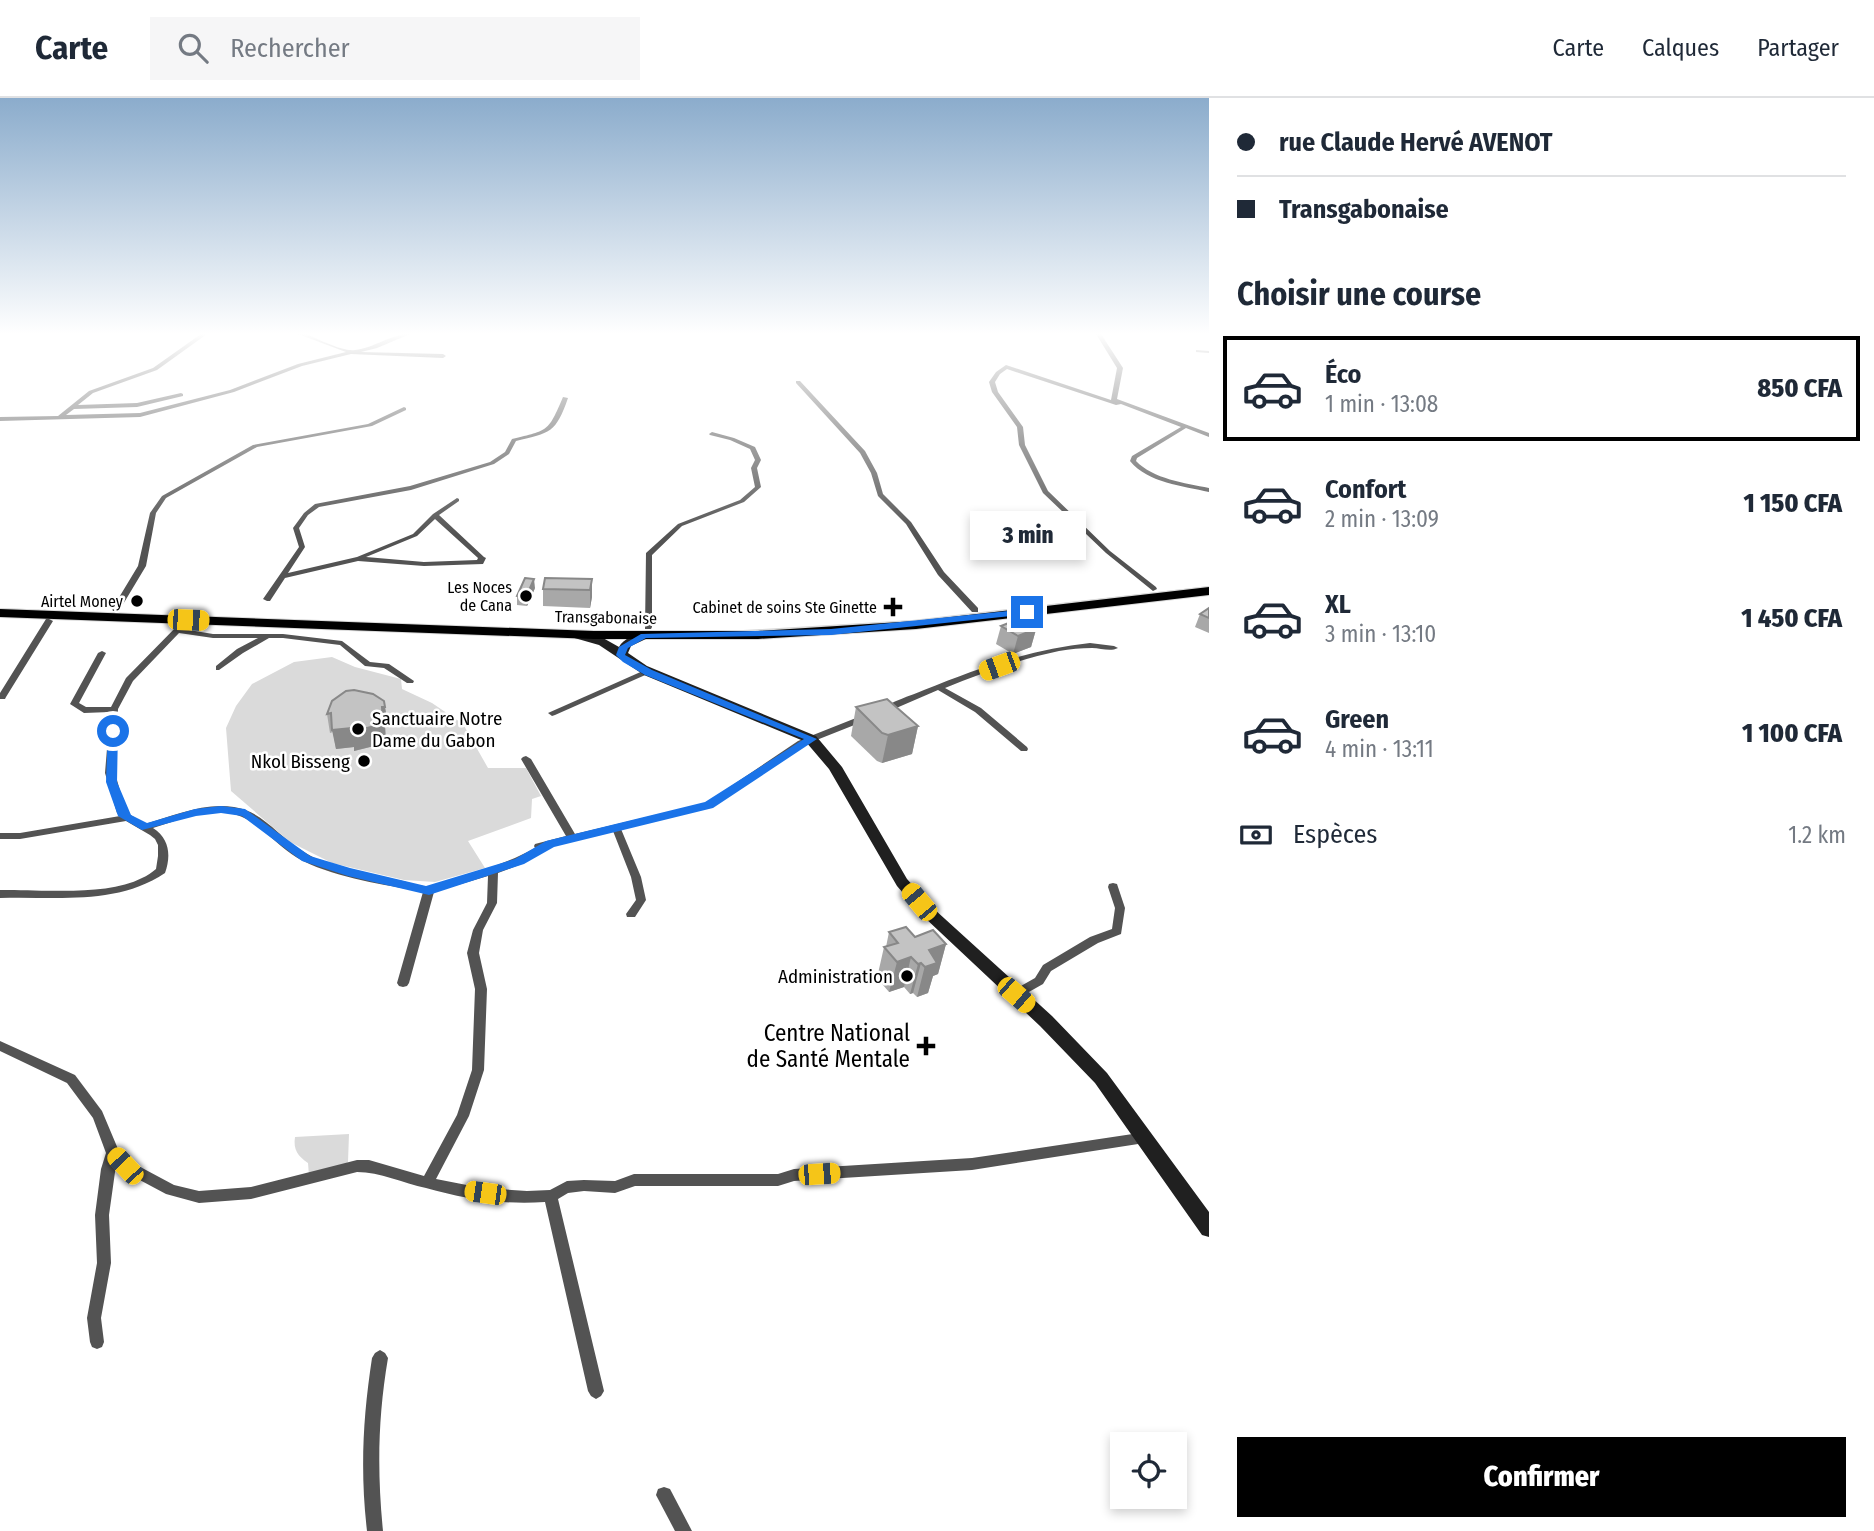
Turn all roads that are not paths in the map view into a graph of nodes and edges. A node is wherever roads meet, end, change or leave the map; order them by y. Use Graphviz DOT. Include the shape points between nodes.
graph roads {
  1 [pos="81,401"];
  2 [pos="155,401"];
  3 [pos="194,401"];
  4 [pos="564,401"];
  5 [pos="816,401"];
  6 [pos="1001,401"];
  7 [pos="1109,401"];
  8 [pos="1116,401"];
  9 [pos="1118,404"];
  10 [pos="72,407"];
  11 [pos="404,409"];
  12 [pos="60,418"];
  13 [pos="0,419"];
  14 [pos="1184,427"];
  15 [pos="712,434"];
  16 [pos="1209,435"];
  17 [pos="1209,490"];
  18 [pos="457,500"];
  19 [pos="435,515"];
  20 [pos="358,559"];
  21 [pos="283,576"];
  22 [pos="1209,583"];
  23 [pos="1153,589"];
  24 [pos="1209,591"];
  25 [pos="267,599"];
  26 [pos="0,606"];
  27 [pos="116,609"];
  28 [pos="975,610"];
  29 [pos="0,613"];
  30 [pos="49,621"];
  31 [pos="646,631"];
  32 [pos="570,634"];
  33 [pos="268,636"];
  34 [pos="1114,648"];
  35 [pos="102,653"];
  36 [pos="621,655"];
  37 [pos="219,668"];
  38 [pos="648,673"];
  39 [pos="410,681"];
  40 [pos="940,688"];
  41 [pos="2,697"];
  42 [pos="114,709"];
  43 [pos="552,713"];
  44 [pos="811,739"];
  45 [pos="1024,749"];
  46 [pos="526,759"];
  47 [pos="127,818"];
  48 [pos="146,827"];
  49 [pos="616,828"];
  50 [pos="0,836"];
  51 [pos="572,838"];
  52 [pos="493,871"];
  53 [pos="1113,887"];
  54 [pos="429,890"];
  55 [pos="0,894"];
  56 [pos="631,914"];
  57 [pos="403,983"];
  58 [pos="1016,995"];
  59 [pos="0,1046"];
  60 [pos="1146,1138"];
  61 [pos="113,1153"];
  62 [pos="427,1183"];
  63 [pos="550,1196"];
  64 [pos="1209,1228"];
  65 [pos="97,1342"];
  66 [pos="380,1358"];
  67 [pos="596,1391"];
  68 [pos="664,1495"];
  69 [pos="375,1531"];
  70 [pos="684,1531"];
  1 -- 10 [label="street"];
  2 -- 10 [label="street"];
  3 -- 12 [label="street" via="140,415"];
  4 -- 21 [label="street" via="546,432 514,440 507,453 492,463 411,488 311,508 296,527 302,547"];
  5 -- 28 [label="street" via="863,452 880,495 909,523 941,573"];
  6 -- 23 [label="street" via="1020,427 1022,445 1045,492"];
  7 -- 9 [label="street"];
  8 -- 9 [label="street"];
  9 -- 14 [label="street"];
  10 -- 12 [label="street"];
  11 -- 27 [label="street" via="370,425 255,446 164,497 153,513 142,566"];
  12 -- 13 [label="street"];
  14 -- 16 [label="street"];
  14 -- 17 [label="street" via="1140,452 1133,461 1148,473"];
  15 -- 31 [label="street" via="753,448 758,487 743,501 680,525 648,554"];
  18 -- 19 [label="street"];
  19 -- 20 [label="street" via="401,543"];
  19 -- 20 [label="street" via="479,554 480,562"];
  20 -- 21 [label="street"];
  21 -- 25 [label="street"];
  22 -- 23 [label="highway, Transgabonaise"];
  23 -- 28 [label="highway, Transgabonaise"];
  24 -- 31 [label="highway, Transgabonaise" via="873,629 758,635"];
  26 -- 27 [label="highway, Transgabonaise"];
  27 -- 31 [label="highway, Transgabonaise"];
  28 -- 31 [label="highway, Transgabonaise" via="830,623"];
  29 -- 32 [label="highway, Transgabonaise"];
  30 -- 41 [label="street"];
  31 -- 32 [label="highway, Transgabonaise"];
  31 -- 36 [label="street" via="626,644"];
  32 -- 36 [label="street" via="603,642"];
  33 -- 37 [label="street"];
  33 -- 39 [label="street" via="342,643 368,664 386,666"];
  33 -- 42 [label="street" via="213,636 180,628 129,680"];
  34 -- 40 [label="street" via="1044,650"];
  35 -- 42 [label="street" via="74,704 84,710"];
  36 -- 38 [label="street"];
  38 -- 43 [label="street"];
  38 -- 44 [label="street"];
  40 -- 44 [label="street"];
  40 -- 45 [label="street" via="978,710"];
  42 -- 47 [label="street" via="110,773"];
  44 -- 49 [label="street" via="709,805"];
  44 -- 58 [label="street" via="835,767 902,882"];
  46 -- 51 [label="street"];
  47 -- 48 [label="street"];
  47 -- 50 [label="street"];
  48 -- 54 [label="street" via="195,812 245,813 306,859"];
  48 -- 55 [label="street" via="158,833 162,843 162,867 145,883 102,893"];
  49 -- 51 [label="street"];
  49 -- 56 [label="street" via="641,900"];
  51 -- 52 [label="street" via="545,845"];
  52 -- 54 [label="street"];
  52 -- 62 [label="street" via="492,903 473,953 481,989 478,1070 463,1116"];
  53 -- 58 [label="street" via="1120,908 1117,931 1047,968 1039,981"];
  54 -- 57 [label="street"];
  58 -- 60 [label="street" via="1087,1062"];
  59 -- 61 [label="street" via="71,1079 98,1115"];
  60 -- 63 [label="street" via="972,1164 794,1175 778,1180 634,1180 619,1188 566,1187"];
  60 -- 64 [label="street"];
  61 -- 62 [label="street" via="125,1166 159,1184 199,1197 251,1193 357,1166"];
  61 -- 65 [label="street" via="102,1214 104,1264 94,1318"];
  62 -- 63 [label="street" via="504,1195"];
  63 -- 67 [label="street"];
  66 -- 69 [label="street" via="370,1419 368,1479"];
  68 -- 70 [label="street"];
}
